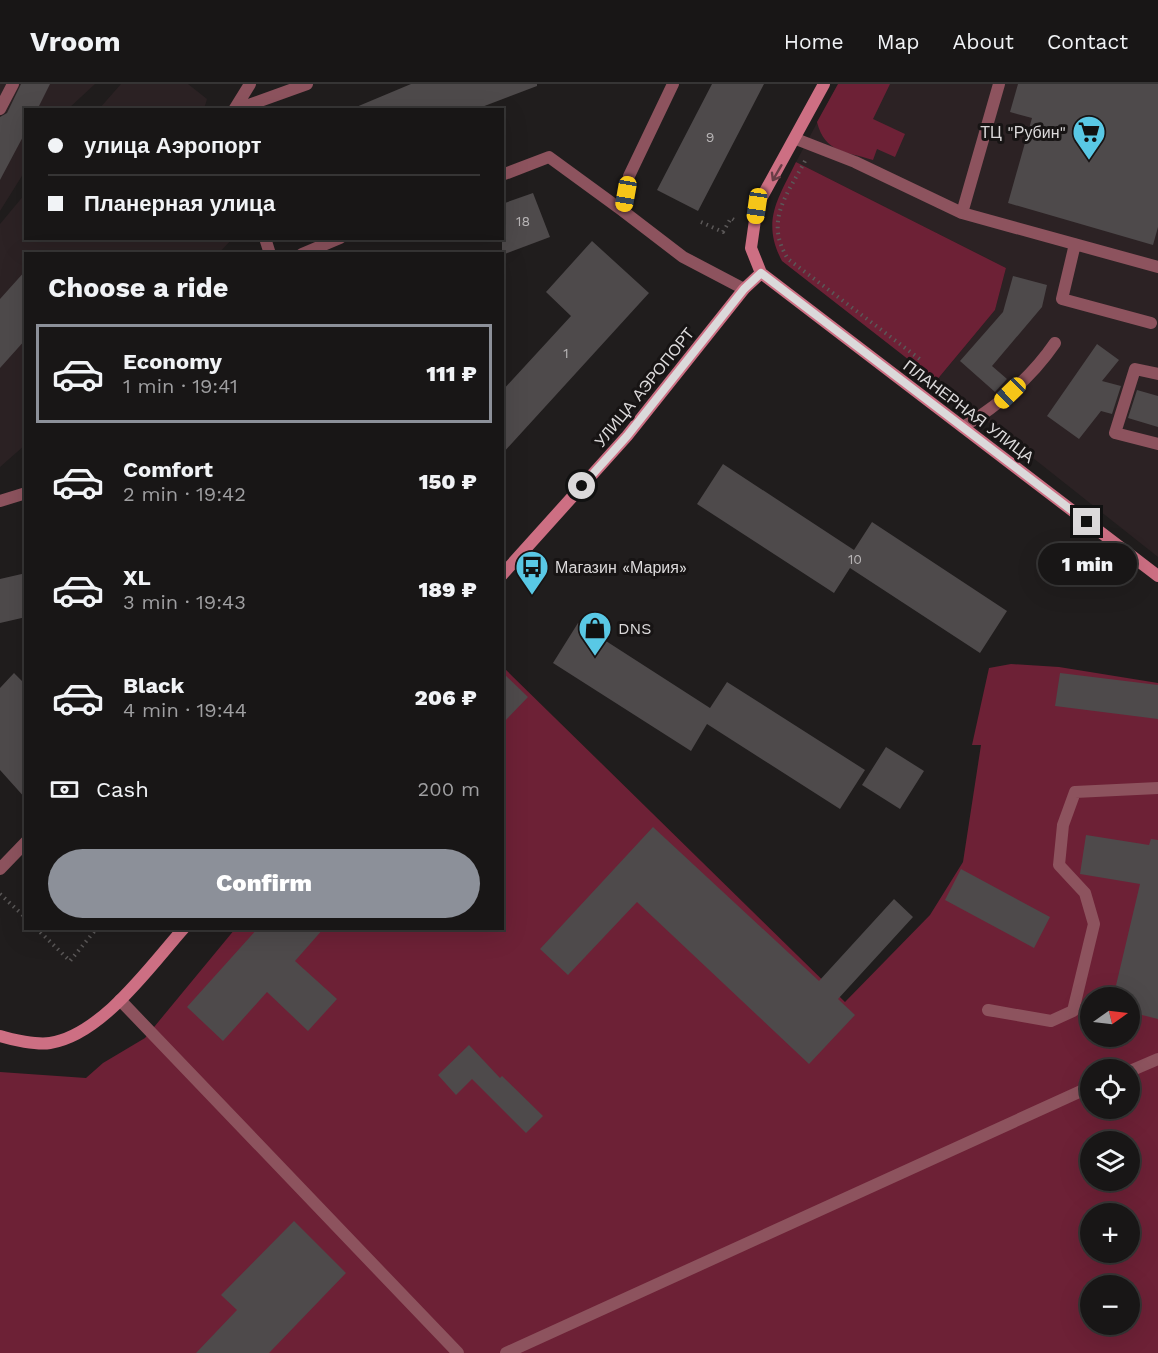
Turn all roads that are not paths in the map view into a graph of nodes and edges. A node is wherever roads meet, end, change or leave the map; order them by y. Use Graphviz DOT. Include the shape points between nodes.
graph roads {
  1 [pos="13,84"];
  2 [pos="250,84"];
  3 [pos="307,84"];
  4 [pos="673,84"];
  5 [pos="824,84"];
  6 [pos="999,84"];
  7 [pos="236,108"];
  8 [pos="241,108"];
  9 [pos="0,109"];
  10 [pos="796,139"];
  11 [pos="504,174"];
  12 [pos="622,211"];
  13 [pos="962,213"];
  14 [pos="335,240"];
  15 [pos="1075,244"];
  16 [pos="307,252"];
  17 [pos="1158,267"];
  18 [pos="761,273"];
  19 [pos="744,289"];
  20 [pos="1151,322"];
  21 [pos="1055,344"];
  22 [pos="1158,375"];
  23 [pos="963,427"];
  24 [pos="1158,444"];
  25 [pos="24,494"];
  26 [pos="0,501"];
  27 [pos="504,573"];
  28 [pos="1158,576"];
  29 [pos="1158,788"];
  30 [pos="24,844"];
  31 [pos="0,869"];
  32 [pos="182,930"];
  33 [pos="120,1000"];
  34 [pos="988,1010"];
  35 [pos="0,1036"];
  36 [pos="1158,1059"];
  37 [pos="1140,1067"];
  38 [pos="1080,1093"];
  39 [pos="458,1353"];
  40 [pos="506,1353"];
  1 -- 9 [label="lane"];
  2 -- 7 [label="lane"];
  3 -- 8 [label="lane"];
  4 -- 12 [label="lane" via="629,176"];
  5 -- 10 [label="main road"];
  6 -- 13 [label="lane"];
  10 -- 13 [label="lane" via="855,162"];
  10 -- 18 [label="main road, one-way" via="757,206 751,248"];
  11 -- 12 [label="lane" via="549,157"];
  12 -- 19 [label="lane" via="683,257"];
  13 -- 15 [label="lane"];
  14 -- 16 [label="lane"];
  15 -- 17 [label="lane"];
  15 -- 20 [label="lane" via="1062,299"];
  18 -- 19 [label="main road, УЛИЦА АЭРОПОРТ"];
  18 -- 23 [label="main road, ПЛАНЕРНАЯ УЛИЦА"];
  19 -- 27 [label="main road, УЛИЦА АЭРОПОРТ" via="627,436"];
  21 -- 23 [label="lane" via="995,408"];
  22 -- 24 [label="lane" via="1136,369 1115,433"];
  23 -- 28 [label="main road, ПЛАНЕРНАЯ УЛИЦА"];
  25 -- 26 [label="lane"];
  29 -- 34 [label="lane" via="1075,792 1063,825 1059,865 1084,893 1094,924 1072,1011 1051,1021"];
  30 -- 31 [label="lane"];
  32 -- 33 [label="main road"];
  33 -- 35 [label="main road" via="80,1032 49,1043"];
  33 -- 39 [label="lane"];
  36 -- 37 [label="lane"];
  38 -- 40 [label="lane"];
}
